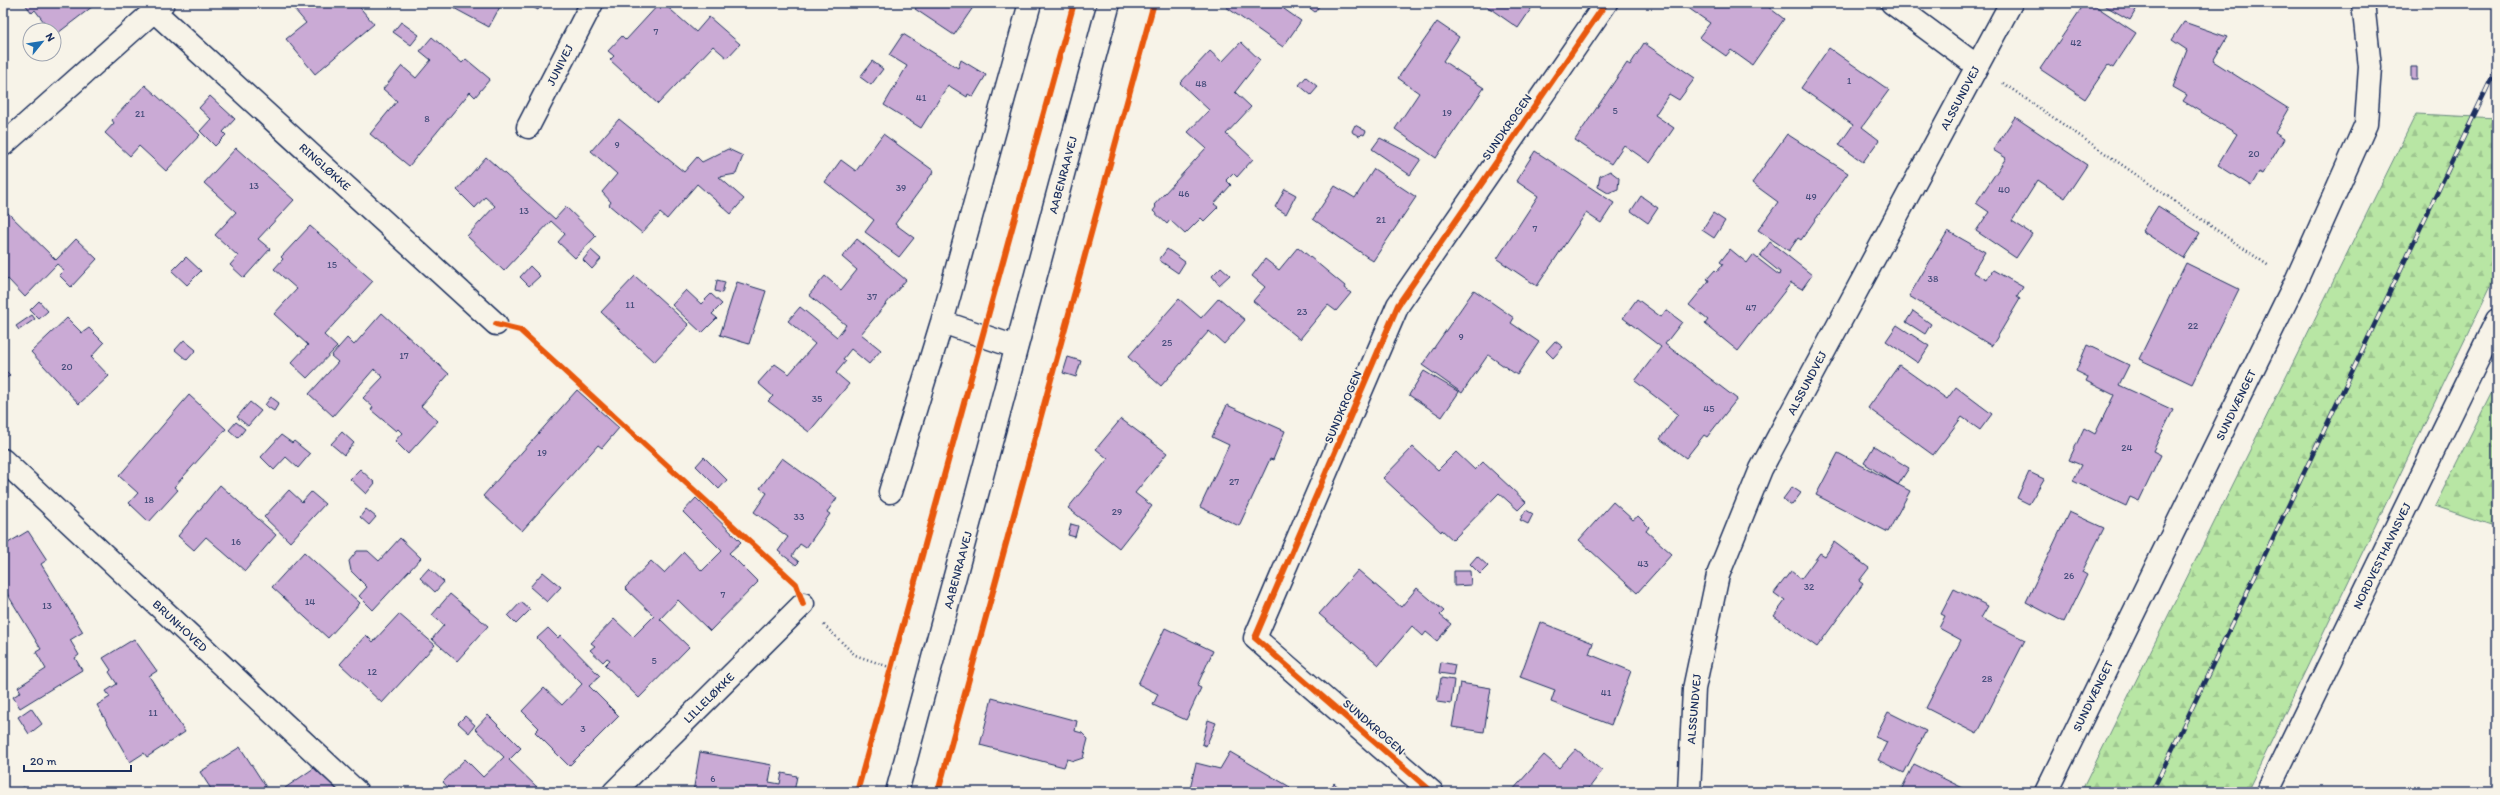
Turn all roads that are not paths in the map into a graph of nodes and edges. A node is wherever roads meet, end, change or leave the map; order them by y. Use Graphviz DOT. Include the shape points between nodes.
graph roads {
  1 [pos="592,3"];
  2 [pos="1030,3"];
  3 [pos="1109,3"];
  4 [pos="1606,3"];
  5 [pos="1892,3"];
  6 [pos="2011,3"];
  7 [pos="2363,3"];
  8 [pos="159,7"];
  9 [pos="1977,66"];
  10 [pos="528,128"];
  11 [pos="3,145"];
  12 [pos="2497,320"];
  13 [pos="942,322"];
  14 [pos="496,324"];
  15 [pos="1016,347"];
  16 [pos="3,460"];
  17 [pos="890,492"];
  18 [pos="803,604"];
  19 [pos="357,792"];
  20 [pos="614,792"];
  21 [pos="897,792"];
  22 [pos="1432,792"];
  23 [pos="1689,792"];
  24 [pos="2046,792"];
  25 [pos="2267,792"];
  1 -- 10 [label="street, JUNIVEJ"];
  2 -- 13 [label="street"];
  3 -- 15 [label="street, AABENRAAVEJ"];
  4 -- 22 [label="street, SUNDKROGEN" via="1398,305 1255,638"];
  5 -- 9 [label="street"];
  6 -- 9 [label="street, ALSSUNDVEJ"];
  7 -- 24 [label="street, SUNDVÆNGET" via="2370,67 2366,124 2295,283"];
  8 -- 11 [label="street, RINGLØKKE"];
  8 -- 14 [label="street, RINGLØKKE"];
  9 -- 23 [label="street, ALSSUNDVEJ" via="1761,469 1718,575 1694,689"];
  12 -- 25 [label="street, NORDVESTHAVNSVEJ"];
  13 -- 15 [label="street"];
  13 -- 17 [label="street"];
  15 -- 21 [label="street, AABENRAAVEJ"];
  16 -- 19 [label="street, BRUNHOVED"];
  18 -- 20 [label="street, LILLELØKKE"];
}
